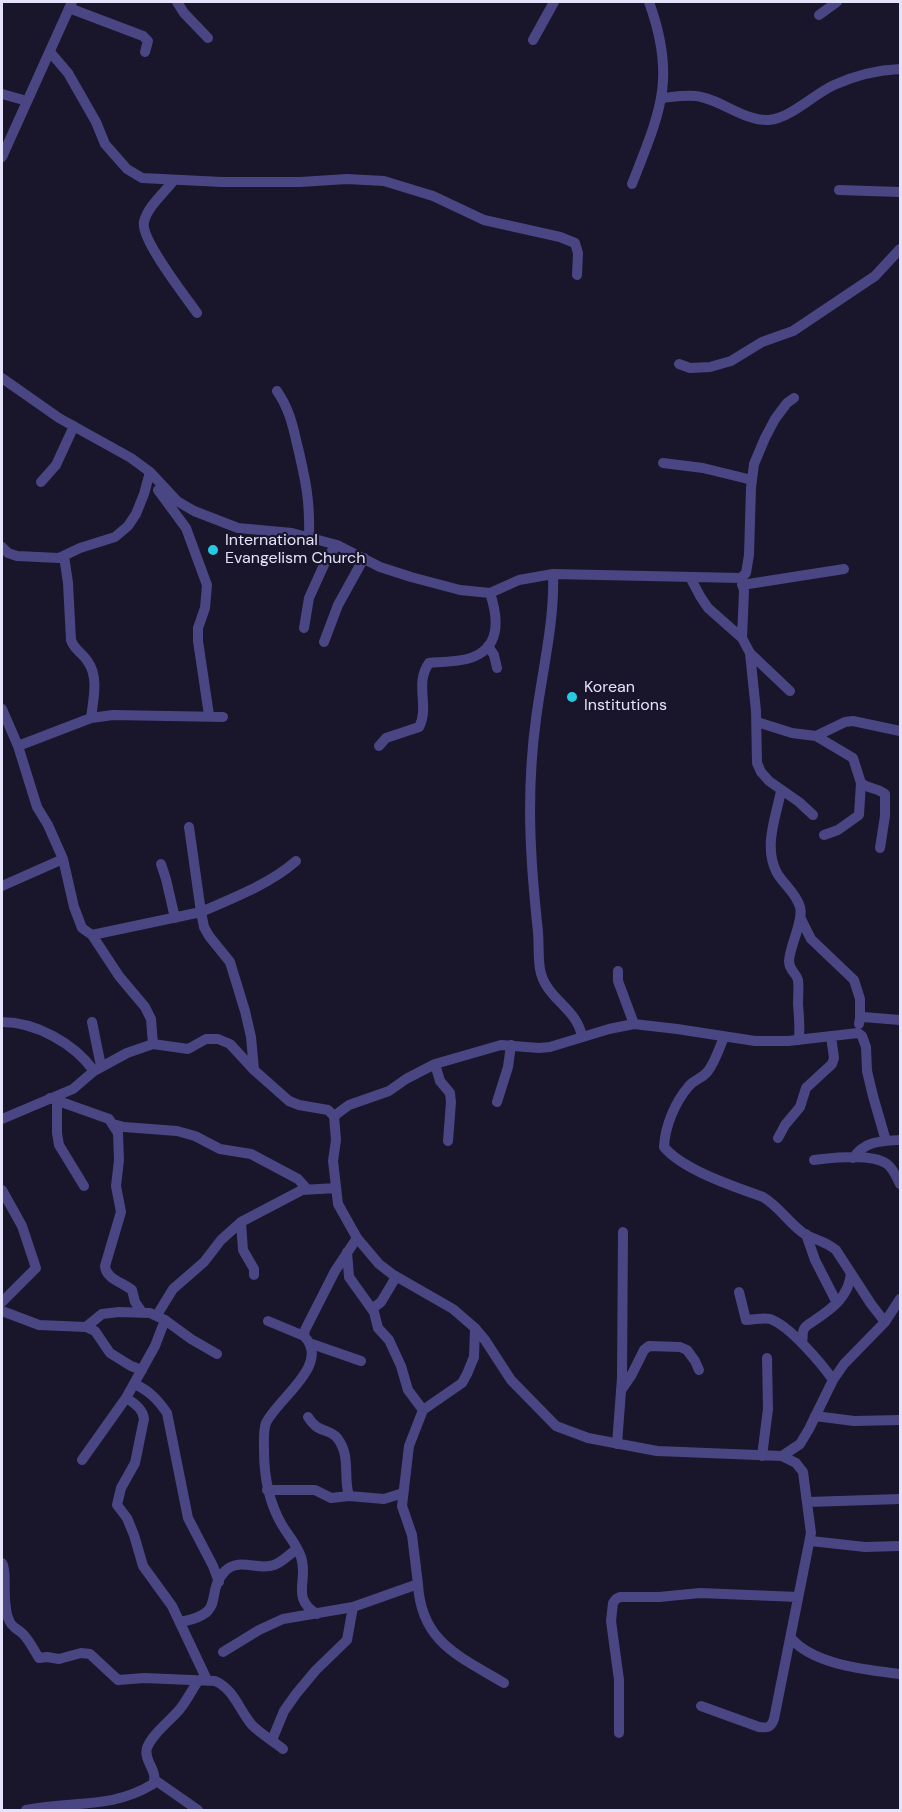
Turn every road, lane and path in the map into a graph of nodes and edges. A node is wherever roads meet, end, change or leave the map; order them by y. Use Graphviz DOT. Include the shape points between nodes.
graph roads {
  1 [pos="177,2"];
  2 [pos="554,2"];
  3 [pos="649,2"];
  4 [pos="837,2"];
  5 [pos="71,5"];
  6 [pos="819,15"];
  7 [pos="208,39"];
  8 [pos="533,40"];
  9 [pos="51,52"];
  10 [pos="145,52"];
  11 [pos="900,67"];
  12 [pos="2,94"];
  13 [pos="662,98"];
  14 [pos="27,101"];
  15 [pos="2,157"];
  16 [pos="174,180"];
  17 [pos="632,184"];
  18 [pos="839,190"];
  19 [pos="900,192"];
  20 [pos="900,249"];
  21 [pos="577,275"];
  22 [pos="197,314"];
  23 [pos="679,364"];
  24 [pos="2,378"];
  25 [pos="277,391"];
  26 [pos="794,398"];
  27 [pos="74,426"];
  28 [pos="663,463"];
  29 [pos="149,475"];
  30 [pos="752,480"];
  31 [pos="41,482"];
  32 [pos="309,537"];
  33 [pos="337,545"];
  34 [pos="2,547"];
  35 [pos="64,556"];
  36 [pos="364,558"];
  37 [pos="844,569"];
  38 [pos="553,574"];
  39 [pos="690,578"];
  40 [pos="742,581"];
  41 [pos="490,593"];
  42 [pos="304,628"];
  43 [pos="742,638"];
  44 [pos="324,642"];
  45 [pos="488,646"];
  46 [pos="750,653"];
  47 [pos="497,668"];
  48 [pos="790,691"];
  49 [pos="2,709"];
  50 [pos="209,715"];
  51 [pos="223,717"];
  52 [pos="91,718"];
  53 [pos="757,722"];
  54 [pos="900,731"];
  55 [pos="816,736"];
  56 [pos="18,746"];
  57 [pos="379,746"];
  58 [pos="861,783"];
  59 [pos="781,791"];
  60 [pos="813,815"];
  61 [pos="189,827"];
  62 [pos="824,835"];
  63 [pos="880,848"];
  64 [pos="63,859"];
  65 [pos="296,861"];
  66 [pos="161,864"];
  67 [pos="2,886"];
  68 [pos="201,912"];
  69 [pos="175,918"];
  70 [pos="801,919"];
  71 [pos="92,935"];
  72 [pos="618,971"];
  73 [pos="861,1018"];
  74 [pos="900,1020"];
  75 [pos="2,1022"];
  76 [pos="92,1022"];
  77 [pos="634,1024"];
  78 [pos="858,1033"];
  79 [pos="831,1036"];
  80 [pos="582,1037"];
  81 [pos="724,1037"];
  82 [pos="799,1040"];
  83 [pos="153,1044"];
  84 [pos="511,1045"];
  85 [pos="435,1064"];
  86 [pos="98,1069"];
  87 [pos="254,1070"];
  88 [pos="54,1100"];
  89 [pos="497,1102"];
  90 [pos="334,1116"];
  91 [pos="2,1119"];
  92 [pos="113,1124"];
  93 [pos="777,1138"];
  94 [pos="900,1140"];
  95 [pos="448,1141"];
  96 [pos="886,1141"];
  97 [pos="853,1158"];
  98 [pos="814,1160"];
  99 [pos="900,1184"];
  100 [pos="84,1186"];
  101 [pos="336,1188"];
  102 [pos="307,1189"];
  103 [pos="2,1190"];
  104 [pos="241,1222"];
  105 [pos="623,1232"];
  106 [pos="806,1234"];
  107 [pos="357,1238"];
  108 [pos="347,1251"];
  109 [pos="851,1273"];
  110 [pos="254,1275"];
  111 [pos="396,1277"];
  112 [pos="740,1292"];
  113 [pos="900,1299"];
  114 [pos="2,1302"];
  115 [pos="837,1303"];
  116 [pos="372,1310"];
  117 [pos="2,1311"];
  118 [pos="142,1312"];
  119 [pos="161,1318"];
  120 [pos="268,1321"];
  121 [pos="885,1322"];
  122 [pos="86,1327"];
  123 [pos="475,1328"];
  124 [pos="308,1340"];
  125 [pos="802,1343"];
  126 [pos="217,1354"];
  127 [pos="767,1358"];
  128 [pos="361,1361"];
  129 [pos="142,1370"];
  130 [pos="699,1370"];
  131 [pos="832,1380"];
  132 [pos="134,1384"];
  133 [pos="621,1389"];
  134 [pos="126,1398"];
  135 [pos="423,1410"];
  136 [pos="308,1416"];
  137 [pos="815,1416"];
  138 [pos="900,1420"];
  139 [pos="617,1444"];
  140 [pos="762,1456"];
  141 [pos="782,1456"];
  142 [pos="82,1460"];
  143 [pos="267,1490"];
  144 [pos="403,1493"];
  145 [pos="349,1496"];
  146 [pos="900,1499"];
  147 [pos="808,1502"];
  148 [pos="811,1541"];
  149 [pos="900,1546"];
  150 [pos="297,1550"];
  151 [pos="2,1568"];
  152 [pos="219,1582"];
  153 [pos="418,1584"];
  154 [pos="798,1597"];
  155 [pos="354,1607"];
  156 [pos="317,1614"];
  157 [pos="180,1622"];
  158 [pos="791,1638"];
  159 [pos="223,1653"];
  160 [pos="900,1674"];
  161 [pos="202,1680"];
  162 [pos="504,1683"];
  163 [pos="701,1706"];
  164 [pos="619,1733"];
  165 [pos="272,1740"];
  166 [pos="283,1749"];
  167 [pos="155,1780"];
  168 [pos="26,1810"];
  169 [pos="198,1810"];
  1 -- 7 [label="street"];
  2 -- 8 [label="street"];
  3 -- 13 [label="street" via="662,47"];
  4 -- 6 [label="street"];
  5 -- 9 [label="street"];
  5 -- 10 [label="street" via="143,36 148,41"];
  9 -- 14 [label="street"];
  9 -- 16 [label="street" via="68,73 105,144 128,169 142,178"];
  11 -- 13 [label="street" via="833,85 768,120 695,96"];
  12 -- 14 [label="street"];
  13 -- 17 [label="street"];
  14 -- 15 [label="street"];
  16 -- 21 [label="street" via="384,181 433,196 484,220 575,243"];
  16 -- 22 [label="street" via="144,219 143,228"];
  18 -- 19 [label="street"];
  20 -- 23 [label="street" via="875,276 794,331 710,368"];
  24 -- 27 [label="street"];
  25 -- 32 [label="street" via="292,420 305,477"];
  26 -- 30 [label="street" via="765,438"];
  27 -- 29 [label="street" via="115,448"];
  27 -- 31 [label="street" via="56,465"];
  28 -- 30 [label="street"];
  29 -- 32 [label="street" via="177,501 211,519 238,528"];
  29 -- 35 [label="street" via="128,526 115,537"];
  29 -- 50 [label="street" via="186,528 205,578 205,608 198,641"];
  30 -- 40 [label="street" via="749,555"];
  32 -- 33 [label="street"];
  33 -- 36 [label="street"];
  33 -- 42 [label="street" via="309,598"];
  34 -- 35 [label="street" via="17,556"];
  35 -- 52 [label="street" via="71,640 89,662 93,676"];
  36 -- 41 [label="street" via="411,578"];
  36 -- 44 [label="street" via="338,605"];
  37 -- 40 [label="street"];
  38 -- 39 [label="street"];
  38 -- 41 [label="street" via="519,580"];
  38 -- 80 [label="street" via="552,610 530,775 529,836 540,972 555,1000 575,1017"];
  39 -- 40 [label="street"];
  39 -- 43 [label="street" via="708,608"];
  40 -- 43 [label="street"];
  41 -- 45 [label="street" via="496,610 496,633"];
  43 -- 46 [label="street"];
  45 -- 47 [label="street"];
  45 -- 57 [label="street" via="466,659 429,663 422,677 424,718 419,727 386,738"];
  46 -- 48 [label="street"];
  46 -- 53 [label="street"];
  49 -- 56 [label="street"];
  50 -- 51 [label="street"];
  50 -- 52 [label="street"];
  52 -- 56 [label="street"];
  53 -- 55 [label="street"];
  53 -- 59 [label="street" via="757,763 768,781"];
  54 -- 55 [label="street" via="853,721"];
  55 -- 58 [label="street" via="853,758"];
  56 -- 64 [label="street" via="37,807"];
  58 -- 62 [label="street" via="859,815"];
  58 -- 63 [label="street" via="885,794"];
  59 -- 60 [label="street"];
  59 -- 70 [label="street" via="771,846 778,873 801,908"];
  61 -- 68 [label="street"];
  64 -- 67 [label="street"];
  64 -- 71 [label="street" via="82,928"];
  65 -- 68 [label="street" via="262,883"];
  66 -- 69 [label="street"];
  68 -- 69 [label="street"];
  68 -- 87 [label="street" via="209,936 230,962 249,1028"];
  69 -- 71 [label="street"];
  70 -- 73 [label="street" via="811,939 854,980"];
  70 -- 82 [label="street" via="789,963 798,978"];
  71 -- 83 [label="street" via="145,1007 151,1019"];
  72 -- 77 [label="street"];
  73 -- 74 [label="street"];
  73 -- 78 [label="street"];
  75 -- 86 [label="street" via="21,1023 49,1035"];
  76 -- 86 [label="street"];
  77 -- 80 [label="street"];
  77 -- 81 [label="street"];
  78 -- 79 [label="street"];
  78 -- 96 [label="street" via="867,1047 867,1071"];
  79 -- 82 [label="street"];
  79 -- 93 [label="street" via="832,1064 806,1088 800,1107"];
  80 -- 84 [label="street" via="539,1048"];
  81 -- 82 [label="street"];
  81 -- 106 [label="street" via="706,1074 689,1085 679,1100 664,1147 696,1170 771,1202"];
  83 -- 86 [label="street"];
  83 -- 87 [label="street" via="188,1049 206,1039 218,1039 230,1044"];
  84 -- 85 [label="street"];
  84 -- 89 [label="street"];
  85 -- 90 [label="street"];
  85 -- 95 [label="street" via="450,1094"];
  86 -- 88 [label="street"];
  87 -- 90 [label="street" via="289,1101 328,1110"];
  88 -- 91 [label="street"];
  88 -- 92 [label="street"];
  88 -- 100 [label="street" via="59,1145"];
  90 -- 101 [label="street"];
  92 -- 102 [label="street" via="177,1131 220,1149 251,1154 287,1172"];
  92 -- 118 [label="street" via="119,1141 116,1186 120,1212 105,1271 132,1290"];
  94 -- 96 [label="street"];
  96 -- 97 [label="street" via="867,1144"];
  97 -- 98 [label="street"];
  97 -- 99 [label="street" via="888,1164"];
  101 -- 102 [label="street"];
  101 -- 107 [label="street" via="338,1204"];
  102 -- 104 [label="street"];
  103 -- 114 [label="street" via="22,1226 36,1268"];
  104 -- 110 [label="street" via="243,1250"];
  104 -- 119 [label="street" via="173,1290"];
  105 -- 133 [label="street"];
  106 -- 109 [label="street" via="836,1250"];
  106 -- 115 [label="street"];
  107 -- 108 [label="street"];
  107 -- 111 [label="street"];
  108 -- 116 [label="street" via="349,1277"];
  108 -- 124 [label="street" via="307,1324"];
  109 -- 115 [label="street" via="848,1288"];
  109 -- 121 [label="street"];
  111 -- 116 [label="street"];
  111 -- 123 [label="street" via="453,1309"];
  112 -- 125 [label="street" via="746,1320 771,1319"];
  113 -- 121 [label="street"];
  115 -- 125 [label="street" via="807,1326"];
  116 -- 135 [label="street" via="378,1328 392,1346 408,1390"];
  117 -- 122 [label="street" via="39,1325"];
  118 -- 119 [label="street"];
  118 -- 122 [label="street" via="102,1314"];
  119 -- 126 [label="street"];
  119 -- 129 [label="street" via="155,1346"];
  120 -- 124 [label="street"];
  121 -- 131 [label="street"];
  122 -- 129 [label="street" via="95,1331 110,1353"];
  123 -- 135 [label="street" via="474,1357 462,1383"];
  123 -- 139 [label="street" via="511,1380 556,1426"];
  124 -- 128 [label="street"];
  124 -- 143 [label="street" via="313,1351 306,1372 265,1426"];
  125 -- 131 [label="street"];
  127 -- 140 [label="street" via="768,1409"];
  129 -- 132 [label="street"];
  130 -- 133 [label="street" via="687,1350 650,1346"];
  131 -- 137 [label="street"];
  132 -- 134 [label="street"];
  132 -- 152 [label="street" via="159,1401 167,1413 188,1518"];
  133 -- 139 [label="street"];
  134 -- 142 [label="street"];
  134 -- 157 [label="street" via="138,1406 144,1419 135,1463 121,1488 117,1505 135,1535 143,1566"];
  135 -- 144 [label="street" via="409,1446"];
  136 -- 145 [label="street" via="319,1430 333,1433 341,1445"];
  137 -- 138 [label="street" via="854,1421"];
  137 -- 141 [label="street" via="800,1444"];
  139 -- 140 [label="street" via="657,1451"];
  140 -- 141 [label="street"];
  141 -- 147 [label="street" via="803,1472"];
  143 -- 145 [label="street" via="315,1490 331,1498"];
  143 -- 150 [label="street"];
  144 -- 145 [label="street" via="384,1499"];
  144 -- 153 [label="street" via="402,1506 412,1535"];
  146 -- 147 [label="street"];
  147 -- 148 [label="street"];
  148 -- 149 [label="street"];
  148 -- 154 [label="street"];
  150 -- 152 [label="street" via="274,1565 234,1565"];
  150 -- 156 [label="street" via="303,1569 302,1601"];
  151 -- 161 [label="street" via="10,1624 24,1635 39,1658 90,1654 118,1680"];
  152 -- 157 [label="street" via="206,1613"];
  153 -- 155 [label="street"];
  153 -- 162 [label="street" via="419,1602 432,1632 463,1659"];
  154 -- 158 [label="street"];
  154 -- 164 [label="street" via="700,1593 616,1599 611,1621 619,1680"];
  155 -- 156 [label="street"];
  155 -- 165 [label="street" via="347,1640 296,1694"];
  156 -- 159 [label="street" via="282,1619"];
  157 -- 161 [label="street"];
  158 -- 160 [label="street" via="805,1651 836,1662"];
  158 -- 163 [label="street" via="772,1725 759,1727"];
  161 -- 165 [label="street" via="223,1684 246,1718"];
  161 -- 167 [label="street" via="146,1750"];
  165 -- 166 [label="street"];
  167 -- 168 [label="street" via="121,1800"];
  167 -- 169 [label="street"];
}
